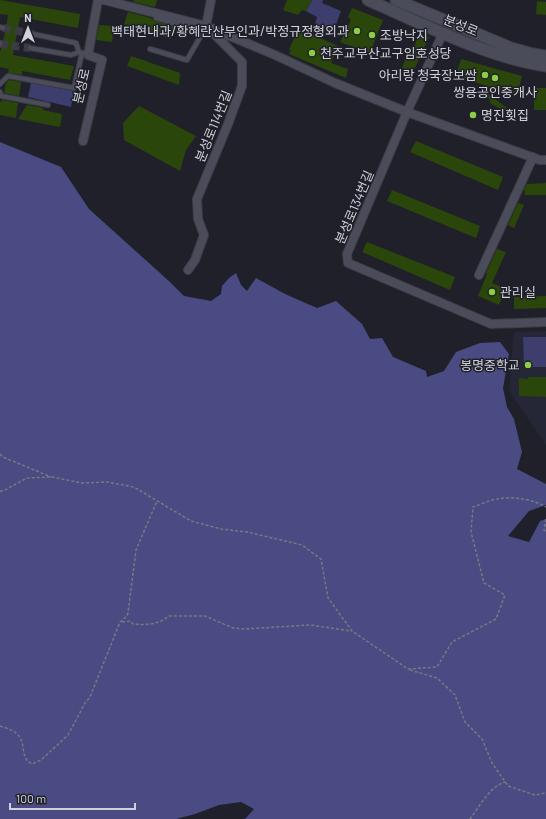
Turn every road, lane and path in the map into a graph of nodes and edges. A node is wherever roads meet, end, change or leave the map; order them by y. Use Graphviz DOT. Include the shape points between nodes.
graph roads {
  1 [pos="98,0"];
  2 [pos="104,0"];
  3 [pos="211,0"];
  4 [pos="368,0"];
  5 [pos="396,0"];
  6 [pos="156,18"];
  7 [pos="205,29"];
  8 [pos="443,33"];
  9 [pos="33,34"];
  10 [pos="30,48"];
  11 [pos="150,49"];
  12 [pos="83,53"];
  13 [pos="546,56"];
  14 [pos="546,66"];
  15 [pos="0,84"];
  16 [pos="0,92"];
  17 [pos="48,105"];
  18 [pos="407,112"];
  19 [pos="83,141"];
  20 [pos="533,157"];
  21 [pos="546,160"];
  22 [pos="188,270"];
  23 [pos="479,275"];
  24 [pos="546,322"];
  25 [pos="0,454"];
  26 [pos="52,477"];
  27 [pos="0,491"];
  28 [pos="157,501"];
  29 [pos="546,507"];
  30 [pos="546,519"];
  31 [pos="546,532"];
  32 [pos="120,622"];
  33 [pos="352,631"];
  34 [pos="408,669"];
  35 [pos="0,726"];
  36 [pos="506,782"];
  37 [pos="546,793"];
  38 [pos="470,819"];
  1 -- 12 [label="street, 분성로"];
  2 -- 7 [label="street"];
  3 -- 7 [label="street"];
  4 -- 8 [label="main road, 분성로"];
  5 -- 13 [label="main road, 분성로" via="511,48"];
  6 -- 7 [label="lane"];
  7 -- 11 [label="lane" via="186,60"];
  7 -- 18 [label="street" via="275,54 335,83"];
  7 -- 22 [label="street, 분성로114번길" via="242,62 242,86 196,199 198,219 204,235 195,260"];
  8 -- 14 [label="main road, 분성로" via="513,60"];
  8 -- 18 [label="street, 분성로134번길"];
  9 -- 12 [label="lane" via="76,43"];
  10 -- 12 [label="lane" via="72,55"];
  12 -- 15 [label="lane" via="74,88 8,76"];
  12 -- 19 [label="street, 분성로" via="102,60"];
  16 -- 17 [label="lane" via="1,96"];
  18 -- 20 [label="street"];
  18 -- 24 [label="street, 분성로134번길" via="347,254 348,263 491,324"];
  20 -- 21 [label="street"];
  20 -- 23 [label="street"];
  25 -- 26 [label="path"];
  26 -- 27 [label="path" via="27,478"];
  26 -- 28 [label="path" via="82,483 107,482 134,487"];
  28 -- 32 [label="path" via="136,550 128,613"];
  28 -- 33 [label="path" via="191,521 302,544 321,559 328,598"];
  29 -- 34 [label="path" via="524,498 497,498 473,507 472,532 484,583 505,595 496,619 452,642 437,667"];
  30 -- 31 [label="path"];
  32 -- 33 [label="path" via="130,620 133,624 149,625 165,620 169,616 205,616 233,628 310,625"];
  32 -- 35 [label="path" via="90,696 68,735 41,760 31,764 24,756 18,734"];
  33 -- 34 [label="path"];
  34 -- 36 [label="path" via="437,678 455,695 465,722 482,739 492,763"];
  36 -- 37 [label="path" via="508,786 535,795"];
  36 -- 38 [label="path" via="491,791"];
}
